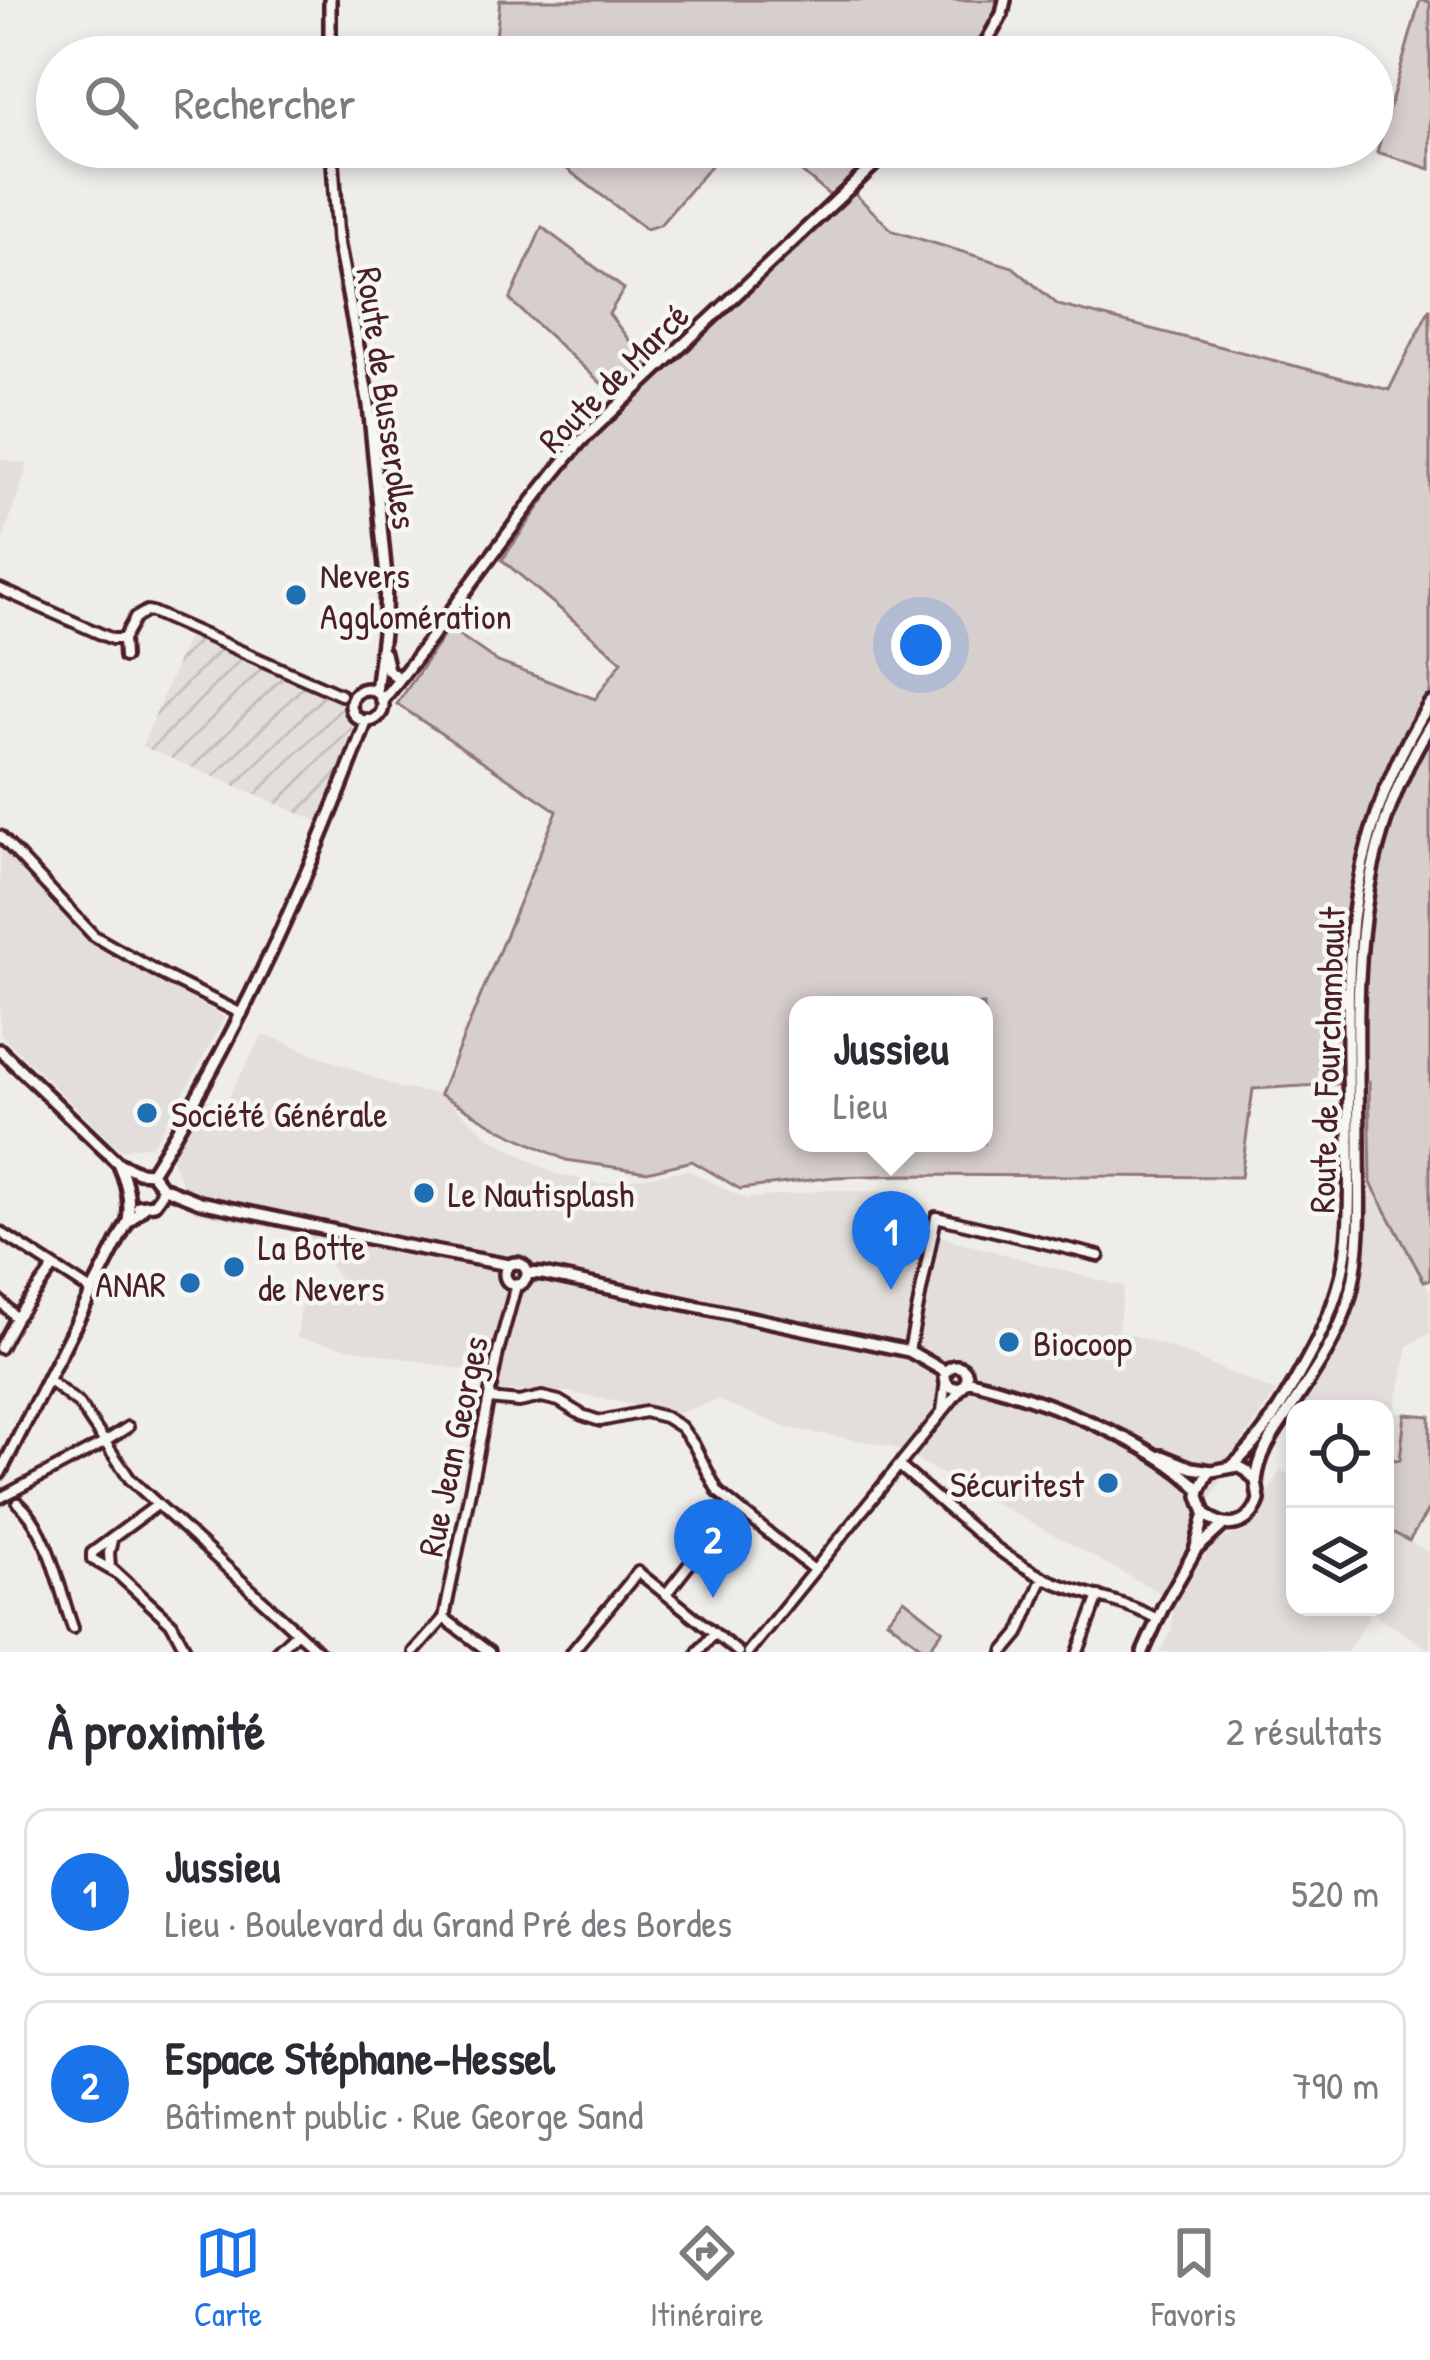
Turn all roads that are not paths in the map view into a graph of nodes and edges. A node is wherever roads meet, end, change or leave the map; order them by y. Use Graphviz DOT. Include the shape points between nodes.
graph roads {
  1 [pos="330,0"];
  2 [pos="1005,0"];
  3 [pos="330,36"];
  4 [pos="990,36"];
  5 [pos="333,168"];
  6 [pos="871,168"];
  7 [pos="0,589"];
  8 [pos="123,639"];
  9 [pos="382,641"];
  10 [pos="124,657"];
  11 [pos="401,676"];
  12 [pos="376,694"];
  13 [pos="341,695"];
  14 [pos="1430,704"];
  15 [pos="357,709"];
  16 [pos="1430,725"];
  17 [pos="0,836"];
  18 [pos="242,1014"];
  19 [pos="0,1050"];
  20 [pos="118,1163"];
  21 [pos="137,1172"];
  22 [pos="151,1173"];
  23 [pos="127,1184"];
  24 [pos="162,1187"];
  25 [pos="130,1201"];
  26 [pos="158,1201"];
  27 [pos="200,1202"];
  28 [pos="144,1207"];
  29 [pos="128,1223"];
  30 [pos="0,1232"];
  31 [pos="1099,1256"];
  32 [pos="490,1263"];
  33 [pos="508,1265"];
  34 [pos="54,1268"];
  35 [pos="527,1273"];
  36 [pos="504,1277"];
  37 [pos="515,1286"];
  38 [pos="93,1292"];
  39 [pos="0,1301"];
  40 [pos="16,1318"];
  41 [pos="0,1348"];
  42 [pos="909,1351"];
  43 [pos="946,1376"];
  44 [pos="49,1380"];
  45 [pos="966,1382"];
  46 [pos="489,1399"];
  47 [pos="942,1412"];
  48 [pos="128,1427"];
  49 [pos="105,1442"];
  50 [pos="1140,1448"];
  51 [pos="899,1466"];
  52 [pos="1232,1466"];
  53 [pos="1211,1471"];
  54 [pos="0,1473"];
  55 [pos="1256,1481"];
  56 [pos="1200,1490"];
  57 [pos="16,1491"];
  58 [pos="0,1498"];
  59 [pos="18,1503"];
  60 [pos="158,1505"];
  61 [pos="1205,1513"];
  62 [pos="1223,1525"];
  63 [pos="713,1534"];
  64 [pos="112,1540"];
  65 [pos="1196,1551"];
  66 [pos="814,1570"];
  67 [pos="115,1572"];
  68 [pos="1043,1577"];
  69 [pos="666,1594"];
  70 [pos="1100,1596"];
  71 [pos="443,1618"];
  72 [pos="1157,1619"];
  73 [pos="73,1628"];
  74 [pos="298,1632"];
  75 [pos="714,1633"];
  76 [pos="578,1650"];
  77 [pos="187,1652"];
  78 [pos="276,1652"];
  79 [pos="319,1652"];
  80 [pos="414,1652"];
  81 [pos="489,1652"];
  82 [pos="698,1652"];
  83 [pos="739,1652"];
  84 [pos="748,1652"];
  85 [pos="1004,1652"];
  86 [pos="1078,1652"];
  87 [pos="1143,1652"];
  1 -- 3 [label="main road"];
  2 -- 4 [label="main road"];
  5 -- 9 [label="main road, Route de Busserolles" via="338,242 369,405 386,577"];
  6 -- 11 [label="main road, Route de Marcé" via="580,441"];
  7 -- 8 [label="street"];
  8 -- 10 [label="street"];
  8 -- 13 [label="street" via="147,610"];
  9 -- 11 [label="main road" via="388,670"];
  9 -- 12 [label="main road, Route de Busserolles"];
  11 -- 12 [label="main road, Route de Marcé"];
  12 -- 15 [label="main road"];
  12 -- 15 [label="main road, Route de Marcé" via="379,714"];
  13 -- 15 [label="main road"];
  14 -- 52 [label="main road, Route de Fourchambault" via="1385,794 1357,896 1340,1284 1310,1354"];
  15 -- 18 [label="main road" via="353,758"];
  16 -- 55 [label="main road" via="1394,795 1367,888 1358,974 1359,1236 1349,1299 1262,1452"];
  17 -- 18 [label="street" via="94,936"];
  18 -- 22 [label="main road"];
  19 -- 20 [label="main road"];
  20 -- 21 [label="main road"];
  20 -- 23 [label="main road"];
  21 -- 22 [label="main road"];
  21 -- 23 [label="main road"];
  22 -- 24 [label="main road"];
  23 -- 25 [label="main road"];
  24 -- 26 [label="main road"];
  24 -- 27 [label="main road"];
  25 -- 28 [label="main road"];
  25 -- 29 [label="main road"];
  26 -- 27 [label="main road"];
  26 -- 28 [label="main road"];
  27 -- 32 [label="main road"];
  28 -- 29 [label="main road"];
  29 -- 38 [label="main road"];
  30 -- 34 [label="street"];
  31 -- 42 [label="street" via="936,1217"];
  32 -- 33 [label="main road"];
  32 -- 36 [label="main road"];
  33 -- 35 [label="main road" via="519,1263"];
  33 -- 36 [label="main road"];
  34 -- 38 [label="street"];
  34 -- 40 [label="street"];
  35 -- 37 [label="main road"];
  35 -- 42 [label="main road"];
  36 -- 37 [label="main road"];
  37 -- 46 [label="street, Rue Jean Georges"];
  38 -- 44 [label="main road"];
  39 -- 40 [label="street"];
  40 -- 41 [label="street"];
  42 -- 43 [label="main road"];
  43 -- 45 [label="main road" via="952,1388"];
  43 -- 45 [label="main road" via="958,1366"];
  43 -- 47 [label="street"];
  44 -- 49 [label="street" via="79,1404"];
  44 -- 54 [label="main road"];
  45 -- 47 [label="street"];
  45 -- 50 [label="main road" via="1019,1395"];
  46 -- 66 [label="street" via="542,1397 601,1421 645,1412 665,1417 681,1426 718,1492"];
  46 -- 71 [label="street, Rue Jean Georges"];
  47 -- 51 [label="street"];
  48 -- 49 [label="street"];
  49 -- 57 [label="street"];
  49 -- 60 [label="street"];
  50 -- 53 [label="main road"];
  50 -- 56 [label="main road"];
  51 -- 66 [label="street"];
  51 -- 68 [label="street"];
  52 -- 53 [label="main road"];
  52 -- 55 [label="main road"];
  53 -- 56 [label="main road"];
  55 -- 62 [label="main road" via="1254,1512"];
  56 -- 61 [label="main road"];
  57 -- 58 [label="street"];
  57 -- 59 [label="street"];
  58 -- 59 [label="street"];
  59 -- 73 [label="street" via="44,1544"];
  60 -- 64 [label="street"];
  60 -- 74 [label="street"];
  61 -- 62 [label="main road"];
  61 -- 65 [label="main road"];
  62 -- 65 [label="main road"];
  63 -- 69 [label="street"];
  64 -- 67 [label="street"];
  64 -- 67 [label="street" via="92,1559"];
  65 -- 72 [label="main road"];
  66 -- 84 [label="street"];
  67 -- 77 [label="street" via="172,1624"];
  68 -- 70 [label="street"];
  68 -- 85 [label="street"];
  69 -- 75 [label="street"];
  69 -- 76 [label="street" via="638,1572"];
  70 -- 72 [label="street"];
  70 -- 86 [label="street"];
  71 -- 80 [label="street"];
  71 -- 81 [label="street"];
  72 -- 87 [label="main road"];
  74 -- 78 [label="street"];
  74 -- 79 [label="street"];
  75 -- 82 [label="street"];
  75 -- 83 [label="street"];
}
